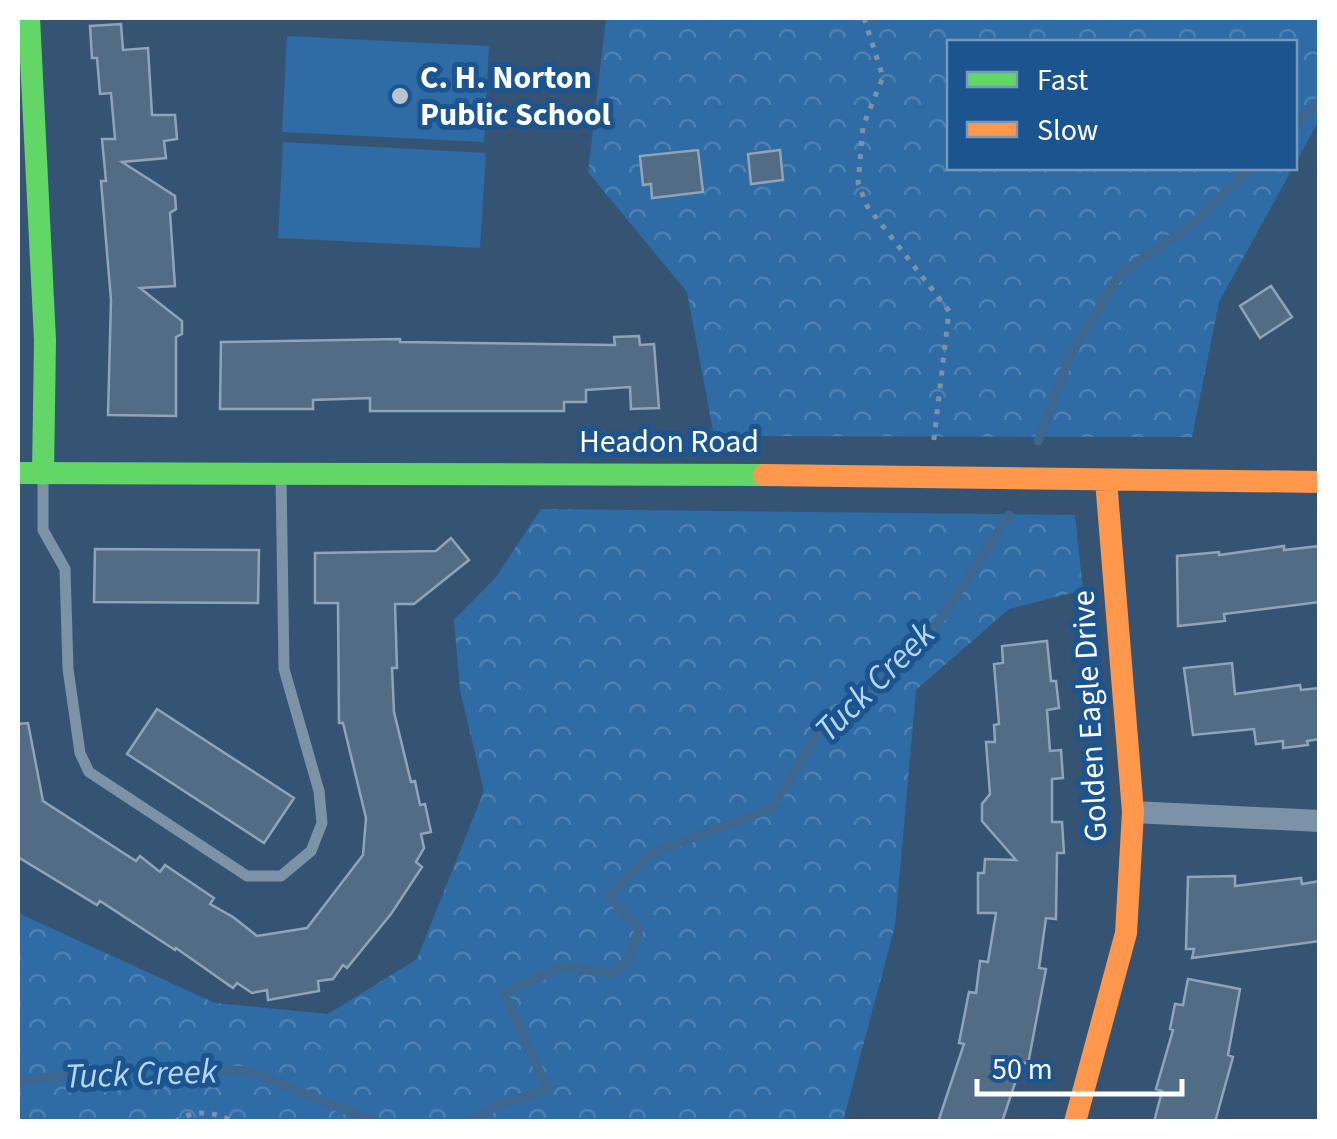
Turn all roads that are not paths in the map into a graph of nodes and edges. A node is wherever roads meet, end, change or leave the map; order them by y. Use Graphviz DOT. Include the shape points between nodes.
graph roads {
  1 [pos="29,18"];
  2 [pos="25,63"];
  3 [pos="281,472"];
  4 [pos="18,474"];
  5 [pos="43,474"];
  6 [pos="1106,480"];
  7 [pos="1320,482"];
  8 [pos="1133,812"];
  9 [pos="1320,821"];
  10 [pos="1076,1122"];
  1 -- 2 [label="street"];
  2 -- 5 [label="street" via="45,340"];
  3 -- 5 [label="street, Headon Road"];
  3 -- 5 [label="lane" via="284,668 322,822 311,851 281,876 247,876 90,772 80,753 68,668 65,569 43,530"];
  3 -- 6 [label="street, Headon Road"];
  4 -- 5 [label="street, Headon Road"];
  6 -- 7 [label="street, Headon Road"];
  6 -- 8 [label="street, Golden Eagle Drive"];
  8 -- 9 [label="street"];
  8 -- 10 [label="street, Golden Eagle Drive" via="1126,933"];
}
